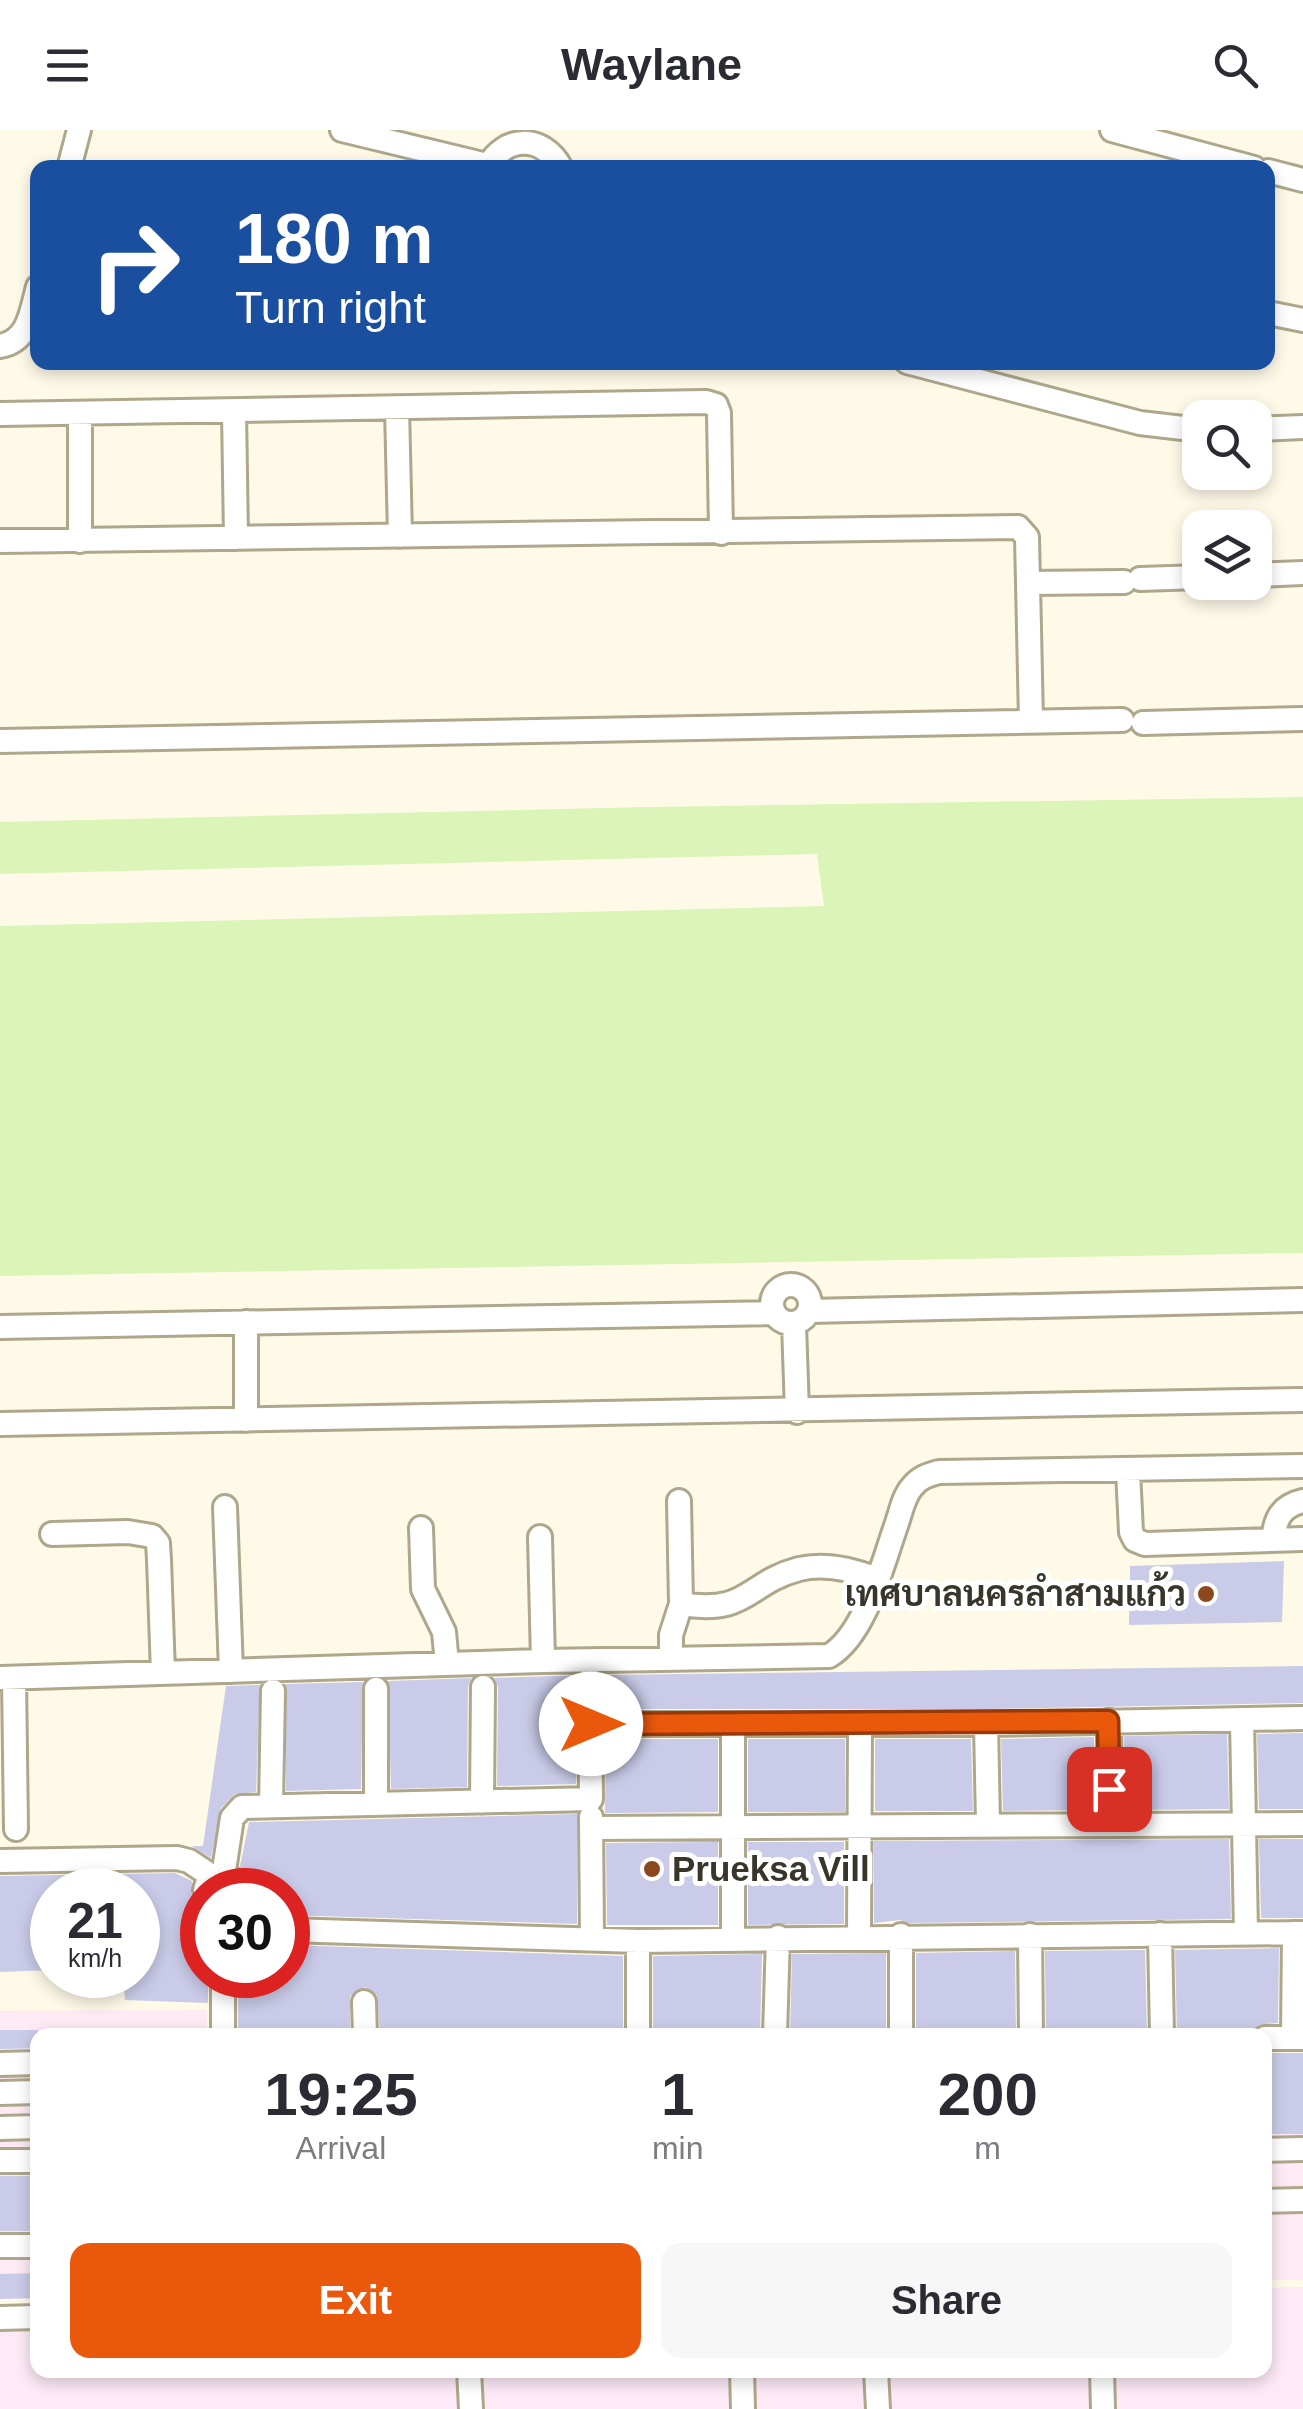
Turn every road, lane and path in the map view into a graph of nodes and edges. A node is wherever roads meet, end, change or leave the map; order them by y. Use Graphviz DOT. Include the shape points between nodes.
graph roads {
  1 [pos="79,130"];
  2 [pos="342,130"];
  3 [pos="1112,130"];
  4 [pos="524,136"];
  5 [pos="71,160"];
  6 [pos="463,160"];
  7 [pos="491,160"];
  8 [pos="556,160"];
  9 [pos="1224,160"];
  10 [pos="1275,173"];
  11 [pos="1303,180"];
  12 [pos="30,311"];
  13 [pos="1275,314"];
  14 [pos="1303,320"];
  15 [pos="0,346"];
  16 [pos="938,370"];
  17 [pos="397,408"];
  18 [pos="234,411"];
  19 [pos="0,414"];
  20 [pos="80,414"];
  21 [pos="1303,427"];
  22 [pos="1182,428"];
  23 [pos="1272,428"];
  24 [pos="721,532"];
  25 [pos="400,536"];
  26 [pos="236,538"];
  27 [pos="0,541"];
  28 [pos="80,541"];
  29 [pos="1303,573"];
  30 [pos="1272,574"];
  31 [pos="1182,578"];
  32 [pos="1028,583"];
  33 [pos="1303,719"];
  34 [pos="1031,721"];
  35 [pos="0,741"];
  36 [pos="1303,1300"];
  37 [pos="773,1312"];
  38 [pos="802,1317"];
  39 [pos="246,1322"];
  40 [pos="0,1326"];
  41 [pos="1303,1400"];
  42 [pos="797,1412"];
  43 [pos="246,1420"];
  44 [pos="0,1424"];
  45 [pos="1303,1466"];
  46 [pos="1128,1471"];
  47 [pos="679,1501"];
  48 [pos="1303,1502"];
  49 [pos="225,1507"];
  50 [pos="421,1528"];
  51 [pos="52,1534"];
  52 [pos="540,1537"];
  53 [pos="1303,1539"];
  54 [pos="1273,1540"];
  55 [pos="877,1579"];
  56 [pos="681,1604"];
  57 [pos="671,1659"];
  58 [pos="543,1661"];
  59 [pos="447,1664"];
  60 [pos="231,1672"];
  61 [pos="163,1674"];
  62 [pos="7,1678"];
  63 [pos="590,1679"];
  64 [pos="482,1687"];
  65 [pos="376,1690"];
  66 [pos="273,1692"];
  67 [pos="1303,1718"];
  68 [pos="1242,1720"];
  69 [pos="1108,1721"];
  70 [pos="591,1724"];
  71 [pos="733,1724"];
  72 [pos="860,1724"];
  73 [pos="986,1724"];
  74 [pos="591,1799"];
  75 [pos="482,1802"];
  76 [pos="376,1804"];
  77 [pos="272,1806"];
  78 [pos="1242,1823"];
  79 [pos="988,1824"];
  80 [pos="1110,1824"];
  81 [pos="1303,1824"];
  82 [pos="860,1827"];
  83 [pos="592,1828"];
  84 [pos="16,1829"];
  85 [pos="733,1829"];
  86 [pos="0,1861"];
  87 [pos="196,1868"];
  88 [pos="216,1868"];
  89 [pos="310,1931"];
  90 [pos="1246,1933"];
  91 [pos="1298,1933"];
  92 [pos="1160,1934"];
  93 [pos="901,1935"];
  94 [pos="859,1936"];
  95 [pos="1030,1936"];
  96 [pos="778,1937"];
  97 [pos="733,1938"];
  98 [pos="592,1939"];
  99 [pos="638,1941"];
  100 [pos="223,1998"];
  101 [pos="364,2002"];
  102 [pos="223,2028"];
  103 [pos="365,2028"];
  104 [pos="638,2028"];
  105 [pos="775,2028"];
  106 [pos="900,2028"];
  107 [pos="1031,2028"];
  108 [pos="1162,2028"];
  109 [pos="1272,2038"];
  110 [pos="1298,2038"];
  111 [pos="0,2064"];
  112 [pos="30,2064"];
  113 [pos="0,2092"];
  114 [pos="30,2092"];
  115 [pos="0,2128"];
  116 [pos="30,2128"];
  117 [pos="1272,2150"];
  118 [pos="1303,2150"];
  119 [pos="0,2161"];
  120 [pos="30,2161"];
  121 [pos="1303,2200"];
  122 [pos="1272,2201"];
  123 [pos="0,2246"];
  124 [pos="30,2246"];
  125 [pos="30,2317"];
  126 [pos="0,2318"];
  127 [pos="469,2378"];
  128 [pos="742,2378"];
  129 [pos="876,2378"];
  130 [pos="1102,2378"];
  131 [pos="471,2409"];
  132 [pos="743,2409"];
  133 [pos="878,2409"];
  134 [pos="1103,2409"];
  1 -- 5 [label="street"];
  2 -- 6 [label="street"];
  3 -- 9 [label="street"];
  4 -- 7 [label="street"];
  4 -- 8 [label="street"];
  10 -- 11 [label="street"];
  12 -- 15 [label="street" via="22,335"];
  13 -- 14 [label="street"];
  16 -- 22 [label="street"];
  17 -- 18 [label="street"];
  17 -- 24 [label="street" via="716,405"];
  17 -- 25 [label="street"];
  18 -- 20 [label="street"];
  18 -- 26 [label="street"];
  19 -- 20 [label="street"];
  20 -- 28 [label="street"];
  21 -- 23 [label="street"];
  24 -- 25 [label="street"];
  24 -- 32 [label="street" via="1018,527 1027,537"];
  25 -- 26 [label="street"];
  26 -- 28 [label="street"];
  27 -- 28 [label="street"];
  29 -- 30 [label="street"];
  31 -- 32 [label="street"];
  32 -- 34 [label="street"];
  33 -- 34 [label="street"];
  34 -- 35 [label="street"];
  36 -- 38 [label="street"];
  37 -- 38 [label="street" via="780,1320"];
  37 -- 38 [label="street" via="774,1295 798,1286 808,1295"];
  37 -- 39 [label="street"];
  38 -- 42 [label="street"];
  39 -- 40 [label="street"];
  39 -- 43 [label="street"];
  41 -- 42 [label="street"];
  42 -- 43 [label="street"];
  43 -- 44 [label="street"];
  45 -- 46 [label="street"];
  46 -- 54 [label="street" via="1135,1540"];
  46 -- 55 [label="street" via="922,1477 908,1490"];
  47 -- 56 [label="street"];
  48 -- 54 [label="street" via="1278,1516"];
  49 -- 60 [label="street"];
  50 -- 59 [label="street" via="424,1589 444,1632"];
  51 -- 61 [label="street" via="128,1532 158,1543"];
  52 -- 58 [label="street"];
  53 -- 54 [label="street"];
  55 -- 56 [label="street" via="855,1570 803,1568 722,1607"];
  55 -- 57 [label="street" via="854,1632 830,1656"];
  56 -- 57 [label="street"];
  57 -- 58 [label="street"];
  58 -- 59 [label="street"];
  59 -- 60 [label="street"];
  60 -- 61 [label="street"];
  61 -- 62 [label="street"];
  62 -- 84 [label="street"];
  63 -- 70 [label="street"];
  64 -- 75 [label="street"];
  65 -- 76 [label="street"];
  66 -- 77 [label="street"];
  67 -- 68 [label="street"];
  68 -- 69 [label="street"];
  68 -- 78 [label="street"];
  69 -- 73 [label="street"];
  69 -- 80 [label="street"];
  70 -- 71 [label="street"];
  70 -- 74 [label="street"];
  71 -- 72 [label="street"];
  71 -- 85 [label="street"];
  72 -- 73 [label="street"];
  72 -- 82 [label="street"];
  73 -- 79 [label="street"];
  74 -- 75 [label="street"];
  74 -- 83 [label="street"];
  75 -- 76 [label="street"];
  76 -- 77 [label="street"];
  77 -- 88 [label="street" via="236,1812"];
  78 -- 80 [label="street"];
  78 -- 81 [label="street"];
  78 -- 90 [label="street"];
  79 -- 80 [label="street"];
  79 -- 82 [label="street"];
  82 -- 85 [label="street"];
  82 -- 94 [label="street"];
  83 -- 85 [label="street"];
  83 -- 98 [label="street"];
  85 -- 97 [label="street"];
  86 -- 87 [label="street" via="177,1858"];
  89 -- 98 [label="street"];
  90 -- 91 [label="street"];
  90 -- 92 [label="street"];
  91 -- 110 [label="street"];
  92 -- 95 [label="street"];
  92 -- 108 [label="street"];
  93 -- 94 [label="street"];
  93 -- 95 [label="street"];
  93 -- 106 [label="street"];
  94 -- 96 [label="street"];
  95 -- 107 [label="street"];
  96 -- 97 [label="street"];
  96 -- 105 [label="street"];
  97 -- 99 [label="street"];
  98 -- 99 [label="street"];
  99 -- 104 [label="street"];
  100 -- 102 [label="street"];
  101 -- 103 [label="street"];
  109 -- 110 [label="street"];
  111 -- 112 [label="street"];
  113 -- 114 [label="street"];
  115 -- 116 [label="street"];
  117 -- 118 [label="street"];
  119 -- 120 [label="street"];
  121 -- 122 [label="street"];
  123 -- 124 [label="street"];
  125 -- 126 [label="street"];
  127 -- 131 [label="street"];
  128 -- 132 [label="street"];
  129 -- 133 [label="street"];
  130 -- 134 [label="street"];
}
